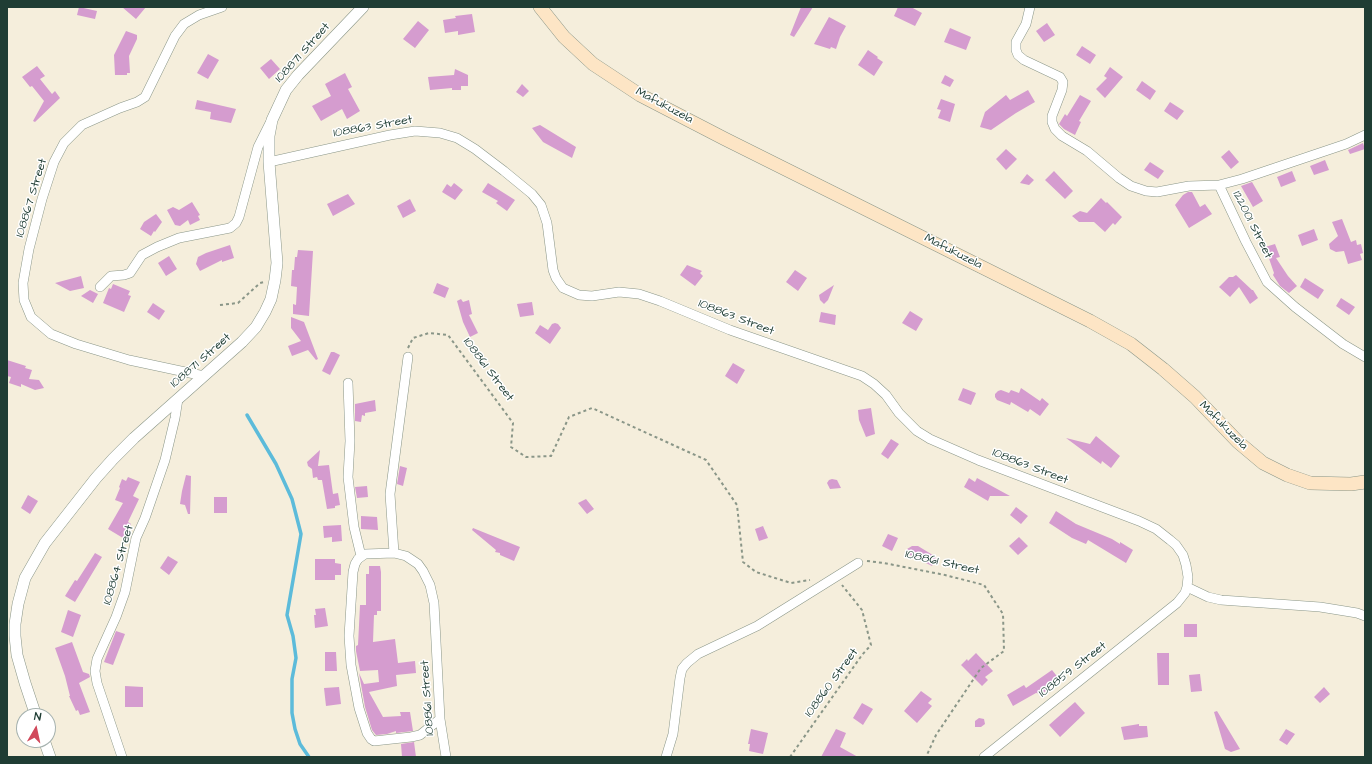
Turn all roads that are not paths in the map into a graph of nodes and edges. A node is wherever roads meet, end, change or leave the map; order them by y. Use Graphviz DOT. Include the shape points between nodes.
graph roads {
  1 [pos="222,7"];
  2 [pos="363,7"];
  3 [pos="540,7"];
  4 [pos="1030,7"];
  5 [pos="272,120"];
  6 [pos="1365,135"];
  7 [pos="269,162"];
  8 [pos="1219,185"];
  9 [pos="100,288"];
  10 [pos="408,357"];
  11 [pos="1365,357"];
  12 [pos="204,376"];
  13 [pos="348,383"];
  14 [pos="178,399"];
  15 [pos="1365,482"];
  16 [pos="394,553"];
  17 [pos="361,556"];
  18 [pos="858,562"];
  19 [pos="1187,587"];
  20 [pos="1365,616"];
  21 [pos="33,708"];
  22 [pos="440,719"];
  23 [pos="122,757"];
  24 [pos="446,757"];
  25 [pos="666,757"];
  26 [pos="984,757"];
  1 -- 12 [label="street, 108867 Street" via="199,15 184,24 175,36 145,97 82,125 64,143 54,162 42,199 23,283 24,300 31,317 51,334 122,358"];
  2 -- 5 [label="street, 108871 Street" via="298,74 286,90"];
  3 -- 15 [label="main road, Mafukuzela" via="564,38 593,64 640,95 1131,344 1195,397 1263,464 1310,483"];
  4 -- 8 [label="street" via="1026,24 1016,42 1016,50 1024,60 1060,77 1063,82 1052,116 1055,129 1062,136 1087,151 1131,186 1146,191"];
  5 -- 7 [label="street, 108871 Street"];
  5 -- 9 [label="street" via="258,146 236,223 230,228 179,238 157,247 142,255 130,273 111,276"];
  6 -- 8 [label="street, 122001 Street" via="1346,144"];
  7 -- 12 [label="street, 108871 Street" via="277,263 271,299 256,327"];
  7 -- 19 [label="street, 108863 Street" via="415,130 457,138 504,171 532,194 541,205 547,223 553,270 563,288 579,295 620,292 639,294 730,330 862,376 886,396 917,432 930,439 1156,529 1176,545 1183,555"];
  8 -- 11 [label="street, 122001 Street" via="1267,282 1337,340"];
  10 -- 16 [label="street" via="390,494"];
  12 -- 14 [label="street, 108871 Street"];
  13 -- 17 [label="street" via="348,476 354,527"];
  14 -- 21 [label="street, 108871 Street" via="113,458 45,543 25,578 18,604 15,636 24,683"];
  14 -- 23 [label="street, 108864 Street" via="165,460 136,538 125,592 97,659 95,671"];
  16 -- 17 [label="street" via="368,553"];
  16 -- 22 [label="street, 108861 Street" via="406,556 418,564 430,585 434,603"];
  17 -- 22 [label="street" via="353,572 349,636 351,665 359,708 367,733 374,741 411,737 420,735"];
  18 -- 25 [label="street" via="757,626 698,654 687,663 680,678 673,734"];
  19 -- 20 [label="street" via="1208,598 1320,607"];
  19 -- 26 [label="street, 108859 Street" via="1177,603"];
  22 -- 24 [label="street, 108861 Street"];
}
